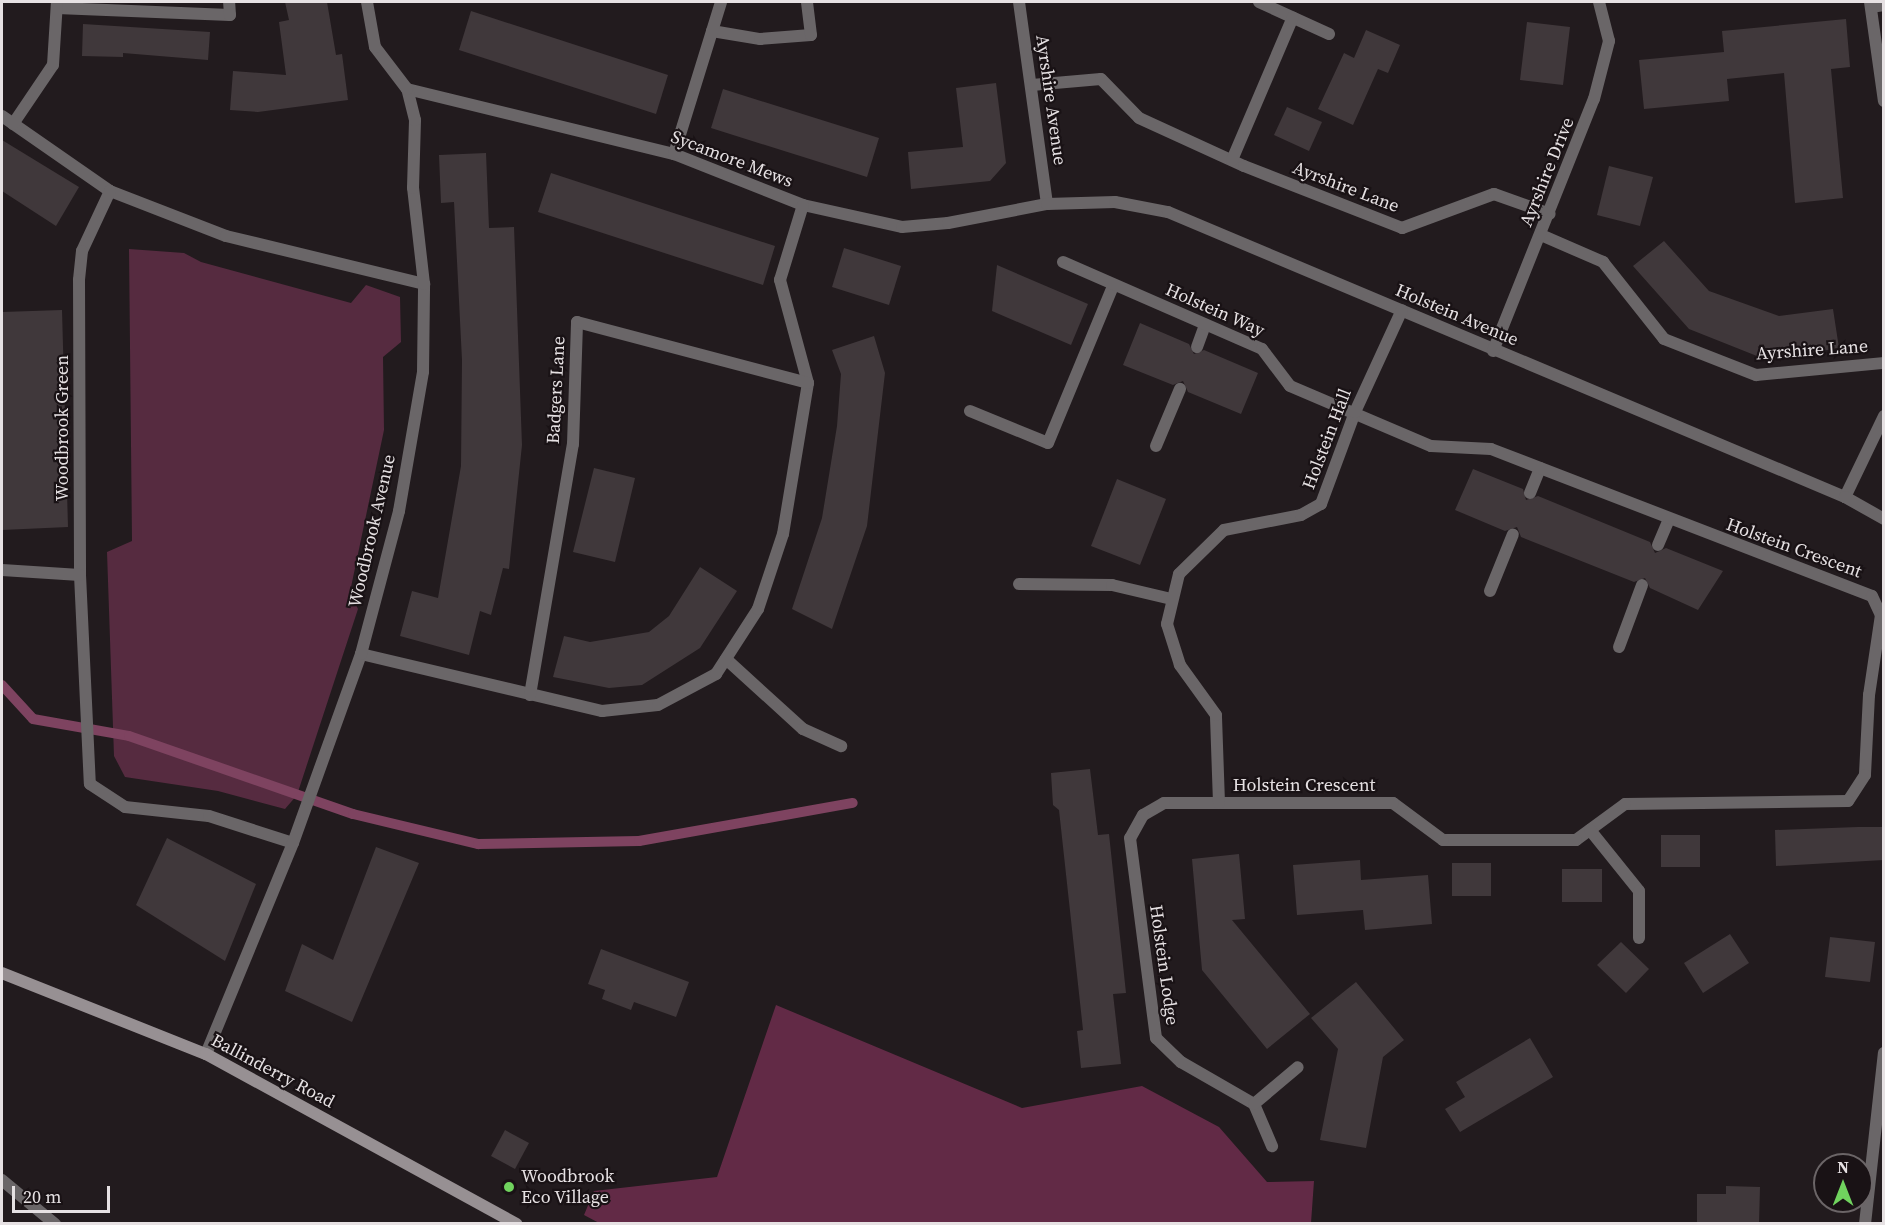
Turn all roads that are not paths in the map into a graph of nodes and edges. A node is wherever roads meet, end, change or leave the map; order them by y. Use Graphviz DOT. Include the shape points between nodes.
graph roads {
  1 [pos="229,2"];
  2 [pos="367,2"];
  3 [pos="721,2"];
  4 [pos="807,2"];
  5 [pos="1019,2"];
  6 [pos="1259,2"];
  7 [pos="1599,2"];
  8 [pos="1875,4"];
  9 [pos="57,5"];
  10 [pos="1293,17"];
  11 [pos="712,31"];
  12 [pos="1329,34"];
  13 [pos="1032,85"];
  14 [pos="407,89"];
  15 [pos="1884,101"];
  16 [pos="2,116"];
  17 [pos="13,124"];
  18 [pos="674,154"];
  19 [pos="1232,160"];
  20 [pos="110,191"];
  21 [pos="1047,204"];
  22 [pos="803,205"];
  23 [pos="1550,214"];
  24 [pos="1541,235"];
  25 [pos="1063,262"];
  26 [pos="424,284"];
  27 [pos="1113,286"];
  28 [pos="1402,310"];
  29 [pos="1205,325"];
  30 [pos="1197,347"];
  31 [pos="1493,351"];
  32 [pos="1884,363"];
  33 [pos="808,382"];
  34 [pos="1180,388"];
  35 [pos="970,411"];
  36 [pos="1355,412"];
  37 [pos="1884,416"];
  38 [pos="1156,446"];
  39 [pos="1540,468"];
  40 [pos="1530,493"];
  41 [pos="1845,497"];
  42 [pos="1884,519"];
  43 [pos="1668,521"];
  44 [pos="1513,534"];
  45 [pos="1658,545"];
  46 [pos="2,570"];
  47 [pos="80,575"];
  48 [pos="1020,584"];
  49 [pos="1642,585"];
  50 [pos="1490,591"];
  51 [pos="1171,599"];
  52 [pos="1619,647"];
  53 [pos="361,654"];
  54 [pos="726,659"];
  55 [pos="530,695"];
  56 [pos="841,746"];
  57 [pos="1219,803"];
  58 [pos="1590,830"];
  59 [pos="293,843"];
  60 [pos="1639,939"];
  61 [pos="2,973"];
  62 [pos="1884,1053"];
  63 [pos="206,1054"];
  64 [pos="1298,1067"];
  65 [pos="1254,1104"];
  66 [pos="1272,1146"];
  67 [pos="2,1180"];
  68 [pos="55,1224"];
  69 [pos="517,1224"];
  70 [pos="1865,1224"];
  1 -- 9 [label="street" via="230,15"];
  2 -- 14 [label="street, Woodbrook Avenue" via="375,47"];
  3 -- 11 [label="street"];
  4 -- 11 [label="street" via="810,35 760,39"];
  5 -- 13 [label="street, Ayrshire Avenue"];
  6 -- 10 [label="street"];
  7 -- 23 [label="street, Ayrshire Drive" via="1609,41 1594,99"];
  8 -- 15 [label="street"];
  9 -- 17 [label="street" via="53,65"];
  10 -- 12 [label="street"];
  10 -- 19 [label="street"];
  11 -- 18 [label="street"];
  13 -- 19 [label="street, Ayrshire Lane" via="1101,79 1139,118"];
  13 -- 21 [label="street, Ayrshire Avenue"];
  14 -- 18 [label="street, Sycamore Mews"];
  14 -- 26 [label="street, Woodbrook Avenue" via="415,120 413,188"];
  16 -- 17 [label="street"];
  17 -- 20 [label="street"];
  18 -- 22 [label="street, Sycamore Mews"];
  19 -- 23 [label="street, Ayrshire Lane" via="1402,228 1494,194"];
  20 -- 26 [label="street" via="226,236"];
  20 -- 47 [label="street, Woodbrook Green" via="82,251 79,280"];
  21 -- 22 [label="street, Sycamore Mews" via="948,223 902,227"];
  21 -- 28 [label="street, Holstein Avenue" via="1115,202 1168,213"];
  22 -- 33 [label="street" via="780,280"];
  23 -- 24 [label="street, Ayrshire Drive"];
  24 -- 31 [label="street, Ayrshire Drive"];
  24 -- 32 [label="street, Ayrshire Lane" via="1604,262 1664,339 1755,375"];
  25 -- 27 [label="street, Holstein Way"];
  26 -- 53 [label="street, Woodbrook Avenue" via="423,372 399,511"];
  27 -- 29 [label="street, Holstein Way"];
  27 -- 35 [label="street" via="1048,443"];
  28 -- 31 [label="street, Holstein Avenue"];
  28 -- 36 [label="street, Holstein Hall"];
  29 -- 30 [label="street"];
  29 -- 36 [label="street, Holstein Way" via="1262,349 1290,386"];
  31 -- 41 [label="street, Holstein Avenue"];
  33 -- 54 [label="street" via="783,534 758,609"];
  33 -- 55 [label="street, Badgers Lane" via="578,322 573,444"];
  34 -- 38 [label="street"];
  36 -- 39 [label="street, Holstein Crescent" via="1431,446 1491,449"];
  36 -- 51 [label="street, Holstein Hall" via="1321,504 1301,515 1224,530 1179,574"];
  37 -- 41 [label="street"];
  39 -- 40 [label="street"];
  39 -- 43 [label="street, Holstein Crescent"];
  41 -- 42 [label="street, Holstein Avenue"];
  43 -- 45 [label="street"];
  43 -- 58 [label="street, Holstein Crescent" via="1872,596 1881,615 1869,695 1865,775 1848,801 1625,804"];
  44 -- 50 [label="street"];
  46 -- 47 [label="street"];
  47 -- 59 [label="street, Woodbrook Green" via="83,703 90,784 125,807 208,816"];
  48 -- 51 [label="street" via="1112,585"];
  49 -- 52 [label="street"];
  51 -- 57 [label="street, Holstein Hall" via="1167,624 1180,665 1216,715"];
  53 -- 55 [label="street"];
  53 -- 59 [label="street, Woodbrook Avenue"];
  54 -- 55 [label="street" via="716,674 658,705 602,711"];
  54 -- 56 [label="street" via="803,729"];
  57 -- 58 [label="street, Holstein Crescent" via="1393,803 1443,840 1576,840"];
  57 -- 65 [label="street, Holstein Lodge" via="1164,803 1143,815 1130,838 1145,973 1156,1038 1181,1062"];
  58 -- 60 [label="street" via="1639,891"];
  59 -- 63 [label="street, Woodbrook Avenue"];
  61 -- 63 [label="main road, Ballinderry Road"];
  62 -- 70 [label="street"];
  63 -- 69 [label="main road, Ballinderry Road"];
  64 -- 65 [label="street"];
  65 -- 66 [label="street"];
  67 -- 68 [label="street"];
}
